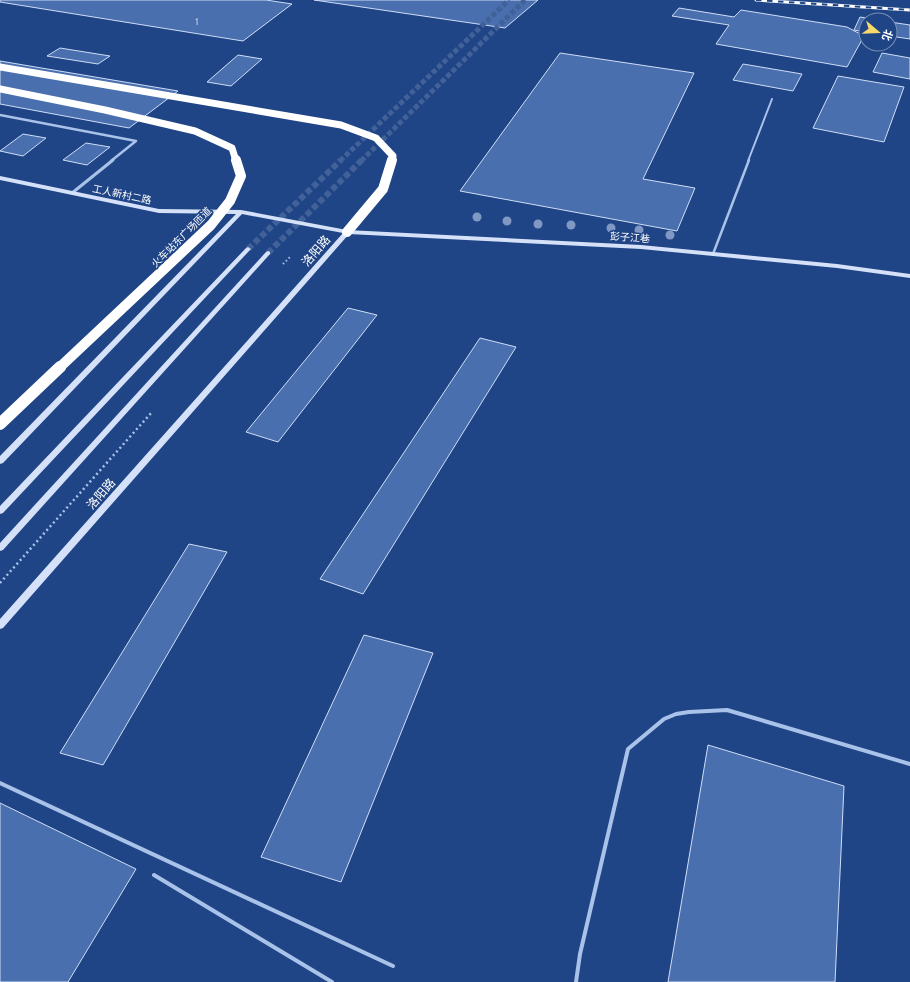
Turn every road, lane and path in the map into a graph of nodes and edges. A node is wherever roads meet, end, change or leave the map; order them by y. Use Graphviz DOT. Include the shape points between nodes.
graph roads {
  1 [pos="0,67"];
  2 [pos="0,89"];
  3 [pos="772,99"];
  4 [pos="0,115"];
  5 [pos="0,178"];
  6 [pos="72,193"];
  7 [pos="241,212"];
  8 [pos="347,232"];
  9 [pos="248,249"];
  10 [pos="268,253"];
  11 [pos="713,254"];
  12 [pos="290,257"];
  13 [pos="279,268"];
  14 [pos="910,276"];
  15 [pos="153,411"];
  16 [pos="0,424"];
  17 [pos="0,461"];
  18 [pos="0,511"];
  19 [pos="0,548"];
  20 [pos="0,583"];
  21 [pos="0,625"];
  22 [pos="910,764"];
  23 [pos="0,783"];
  24 [pos="154,875"];
  25 [pos="393,966"];
  26 [pos="332,982"];
  27 [pos="576,982"];
  1 -- 8 [label="highway, bridge" via="341,125 376,138 393,156 383,189"];
  2 -- 16 [label="highway, 火车站东广场匝道, bridge" via="195,131 232,148 241,176 230,201 211,225"];
  3 -- 11 [label="lane"];
  4 -- 6 [label="street" via="136,141"];
  5 -- 6 [label="street, 工人新村二路"];
  6 -- 7 [label="street, 工人新村二路" via="159,211"];
  7 -- 8 [label="street, 洛阳路"];
  7 -- 17 [label="street"];
  8 -- 11 [label="street, 彭子江巷" via="641,247"];
  8 -- 21 [label="street, 洛阳路"];
  9 -- 18 [label="street"];
  10 -- 19 [label="street"];
  11 -- 14 [label="street, 彭子江巷"];
  12 -- 13 [label="path"];
  15 -- 20 [label="path"];
  22 -- 27 [label="lane" via="727,710 675,714 644,733 628,749 580,954"];
  23 -- 25 [label="lane"];
  24 -- 26 [label="lane"];
}
